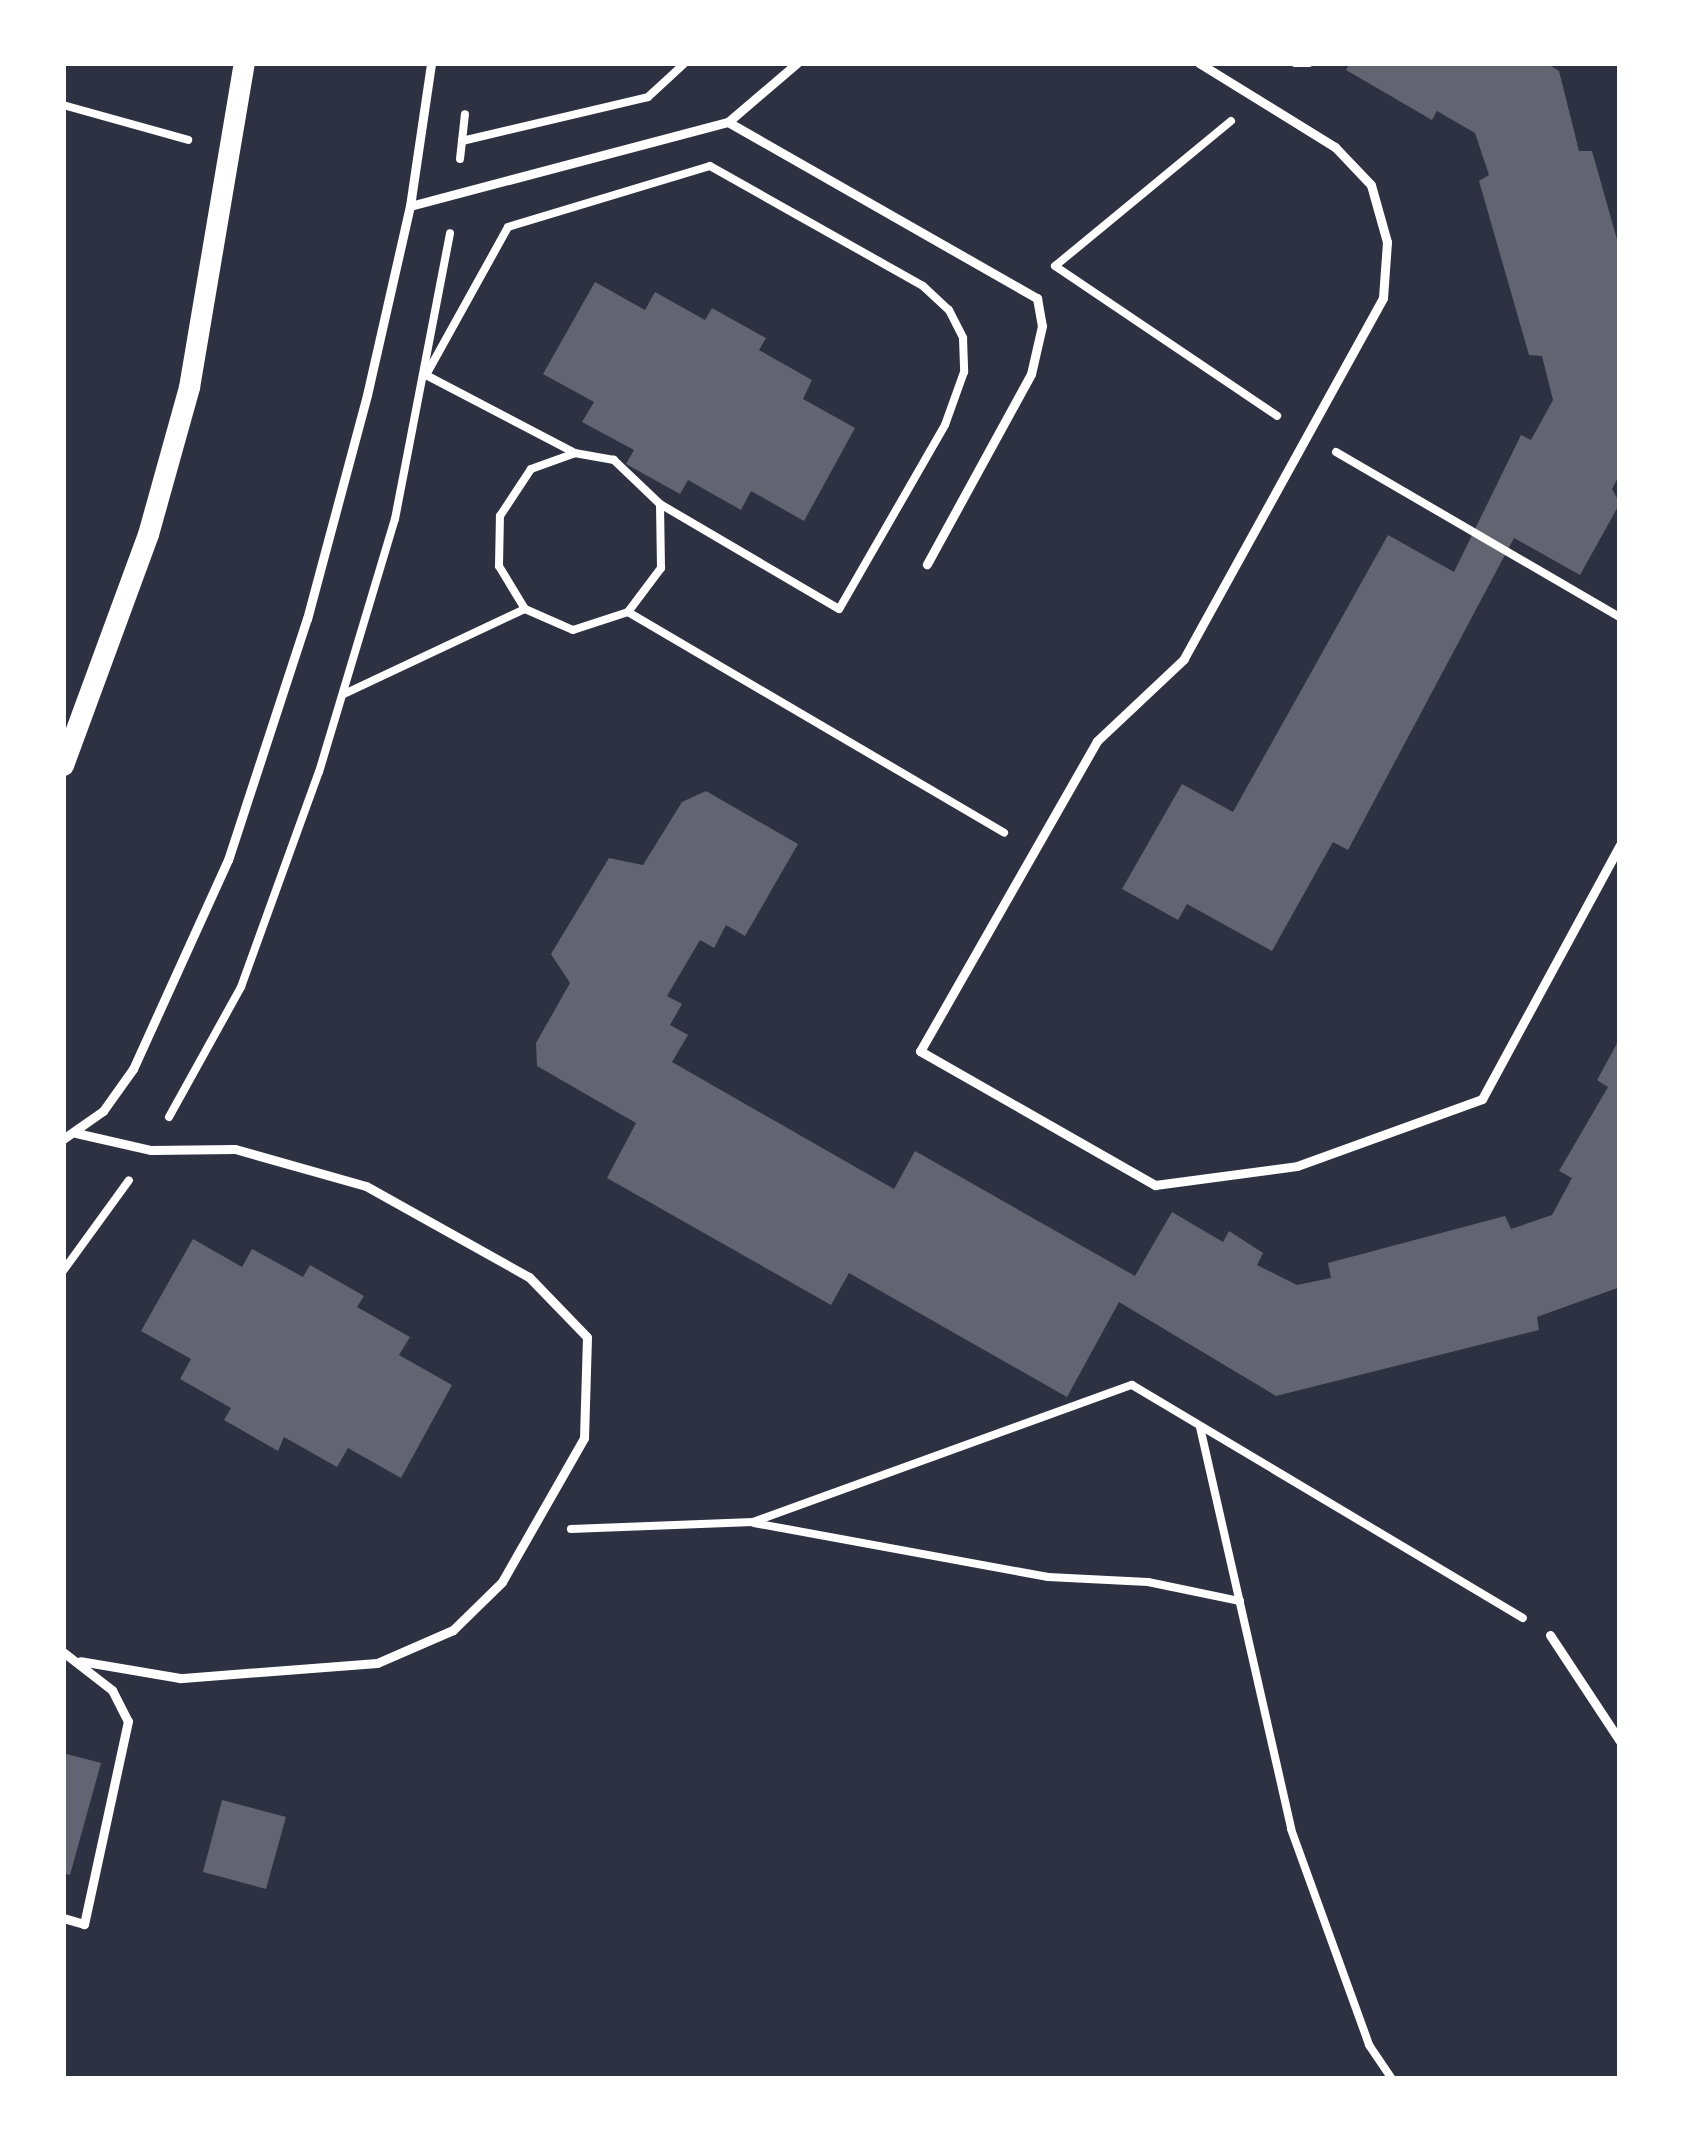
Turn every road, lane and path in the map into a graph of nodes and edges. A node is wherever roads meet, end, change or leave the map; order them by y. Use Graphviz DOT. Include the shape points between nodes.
graph roads {
  1 [pos="244,63"];
  2 [pos="431,63"];
  3 [pos="685,63"];
  4 [pos="797,63"];
  5 [pos="1199,63"];
  6 [pos="1295,63"];
  7 [pos="1307,66"];
  8 [pos="1260,97"];
  9 [pos="63,105"];
  10 [pos="728,122"];
  11 [pos="462,141"];
  12 [pos="234,150"];
  13 [pos="410,206"];
  14 [pos="1307,436"];
  15 [pos="575,453"];
  16 [pos="660,504"];
  17 [pos="927,564"];
  18 [pos="525,609"];
  19 [pos="628,612"];
  20 [pos="1620,616"];
  21 [pos="342,695"];
  22 [pos="63,764"];
  23 [pos="1620,845"];
  24 [pos="1036,848"];
  25 [pos="76,1133"];
  26 [pos="63,1139"];
  27 [pos="1199,1425"];
  28 [pos="753,1522"];
  29 [pos="537,1530"];
  30 [pos="1240,1601"];
  31 [pos="1550,1635"];
  32 [pos="63,1652"];
  33 [pos="80,1660"];
  34 [pos="1620,1741"];
  35 [pos="63,1918"];
  36 [pos="1392,2079"];
  1 -- 12 [label="street"];
  2 -- 13 [label="lane"];
  3 -- 11 [label="path" via="648,97"];
  4 -- 10 [label="lane"];
  5 -- 8 [label="lane"];
  6 -- 7 [label="path"];
  7 -- 8 [label="path"];
  8 -- 14 [label="lane" via="1335,147 1371,185 1387,242 1383,298"];
  8 -- 14 [label="path" via="1055,266"];
  9 -- 12 [label="path"];
  10 -- 13 [label="lane"];
  10 -- 17 [label="lane" via="1037,298 1042,326 1031,374"];
  12 -- 22 [label="street" via="189,387 154,513"];
  13 -- 25 [label="lane" via="307,619 228,860 134,1070"];
  14 -- 20 [label="path"];
  14 -- 24 [label="lane" via="1184,658 1097,741"];
  15 -- 16 [label="path" via="614,460"];
  15 -- 16 [label="path" via="426,375 508,227 710,166 922,286 950,310 963,338 964,373 945,425 839,609"];
  15 -- 18 [label="path" via="531,469 500,516 499,566"];
  16 -- 19 [label="path" via="661,568"];
  18 -- 19 [label="path" via="573,630"];
  18 -- 21 [label="path"];
  19 -- 24 [label="path" via="959,813"];
  23 -- 24 [label="lane" via="1482,1099 1297,1166 1155,1185 920,1051"];
  25 -- 26 [label="lane"];
  25 -- 29 [label="lane" via="152,1150 235,1149 366,1186 529,1277 587,1337 584,1438"];
  27 -- 28 [label="path" via="1132,1385"];
  27 -- 30 [label="path"];
  27 -- 31 [label="path"];
  28 -- 29 [label="path"];
  28 -- 30 [label="path" via="1048,1577 1148,1582"];
  29 -- 33 [label="lane" via="502,1582 452,1630 377,1663 180,1678"];
  30 -- 36 [label="path" via="1291,1829 1369,2045"];
  31 -- 34 [label="lane"];
  32 -- 33 [label="lane"];
  33 -- 35 [label="lane" via="112,1690 128,1721 84,1924"];
}
